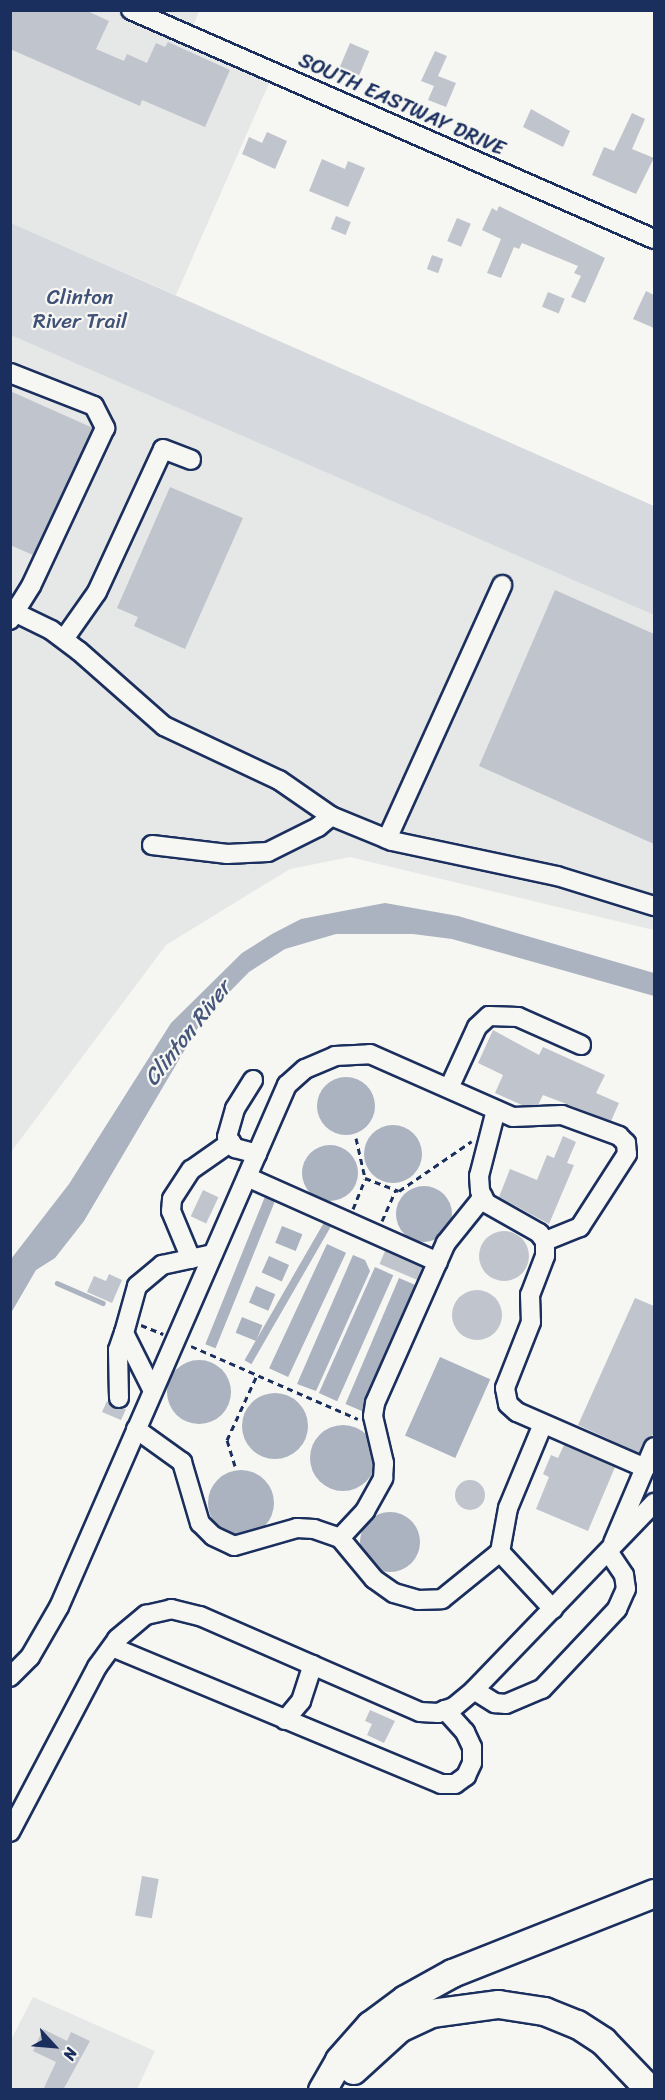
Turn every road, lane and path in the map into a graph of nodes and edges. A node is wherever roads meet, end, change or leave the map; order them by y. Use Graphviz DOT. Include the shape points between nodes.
graph roads {
  1 [pos="131,10"];
  2 [pos="156,16"];
  3 [pos="654,239"];
  4 [pos="10,373"];
  5 [pos="191,460"];
  6 [pos="502,585"];
  7 [pos="12,614"];
  8 [pos="64,639"];
  9 [pos="331,816"];
  10 [pos="387,839"];
  11 [pos="152,845"];
  12 [pos="654,906"];
  13 [pos="581,1045"];
  14 [pos="253,1080"];
  15 [pos="449,1088"];
  16 [pos="496,1110"];
  17 [pos="491,1128"];
  18 [pos="356,1138"];
  19 [pos="231,1142"];
  20 [pos="257,1154"];
  21 [pos="247,1177"];
  22 [pos="366,1178"];
  23 [pos="396,1190"];
  24 [pos="483,1197"];
  25 [pos="347,1222"];
  26 [pos="376,1234"];
  27 [pos="545,1240"];
  28 [pos="213,1254"];
  29 [pos="190,1258"];
  30 [pos="438,1262"];
  31 [pos="125,1325"];
  32 [pos="176,1340"];
  33 [pos="257,1375"];
  34 [pos="153,1391"];
  35 [pos="119,1398"];
  36 [pos="543,1424"];
  37 [pos="376,1427"];
  38 [pos="136,1429"];
  39 [pos="654,1447"];
  40 [pos="235,1466"];
  41 [pos="645,1468"];
  42 [pos="654,1503"];
  43 [pos="340,1538"];
  44 [pos="500,1552"];
  45 [pos="609,1553"];
  46 [pos="553,1610"];
  47 [pos="112,1647"];
  48 [pos="313,1665"];
  49 [pos="10,1677"];
  50 [pos="474,1689"];
  51 [pos="445,1710"];
  52 [pos="285,1720"];
  53 [pos="10,1832"];
  54 [pos="654,1893"];
  55 [pos="322,2090"];
  56 [pos="338,2090"];
  57 [pos="650,2090"];
  1 -- 2 [label="street, SOUTH EASTWAY DRIVE"];
  2 -- 3 [label="street, SOUTH EASTWAY DRIVE"];
  4 -- 7 [label="street" via="94,406 105,428"];
  5 -- 8 [label="street" via="163,449 97,592"];
  6 -- 10 [label="street"];
  7 -- 8 [label="street"];
  8 -- 9 [label="street" via="164,726 279,780"];
  9 -- 10 [label="street"];
  9 -- 11 [label="street" via="318,827 268,852 227,854"];
  10 -- 12 [label="street" via="557,876"];
  13 -- 15 [label="street" via="518,1017 489,1016 477,1027"];
  14 -- 19 [label="street" via="229,1125 227,1137"];
  15 -- 16 [label="street"];
  15 -- 20 [label="street" via="370,1054 320,1060 287,1085"];
  16 -- 17 [label="street"];
  16 -- 27 [label="street" via="526,1120 562,1115 606,1129 626,1143 627,1154 580,1227"];
  17 -- 23 [label="path"];
  17 -- 24 [label="street" via="479,1176"];
  18 -- 22 [label="path"];
  19 -- 20 [label="street" via="235,1148"];
  19 -- 29 [label="street" via="191,1170 172,1199 171,1211"];
  20 -- 21 [label="street"];
  21 -- 25 [label="street"];
  21 -- 28 [label="street"];
  22 -- 23 [label="path"];
  22 -- 25 [label="path"];
  23 -- 26 [label="path"];
  24 -- 27 [label="street" via="500,1213"];
  24 -- 30 [label="street" via="461,1220"];
  25 -- 26 [label="street"];
  26 -- 30 [label="street"];
  27 -- 36 [label="street" via="545,1256 530,1295 531,1322 505,1388 508,1404"];
  28 -- 29 [label="street"];
  28 -- 32 [label="street"];
  29 -- 31 [label="street" via="162,1265 147,1274 138,1286"];
  30 -- 37 [label="street" via="375,1403"];
  31 -- 32 [label="path"];
  31 -- 34 [label="street"];
  31 -- 35 [label="street" via="118,1350"];
  32 -- 33 [label="path"];
  32 -- 34 [label="street"];
  33 -- 37 [label="path"];
  33 -- 40 [label="path" via="227,1440"];
  34 -- 38 [label="street"];
  36 -- 41 [label="street"];
  36 -- 44 [label="street" via="508,1508"];
  37 -- 43 [label="street" via="383,1478 365,1511"];
  38 -- 43 [label="street" via="182,1462 200,1523 213,1536 234,1546 297,1528"];
  38 -- 49 [label="street" via="59,1607 30,1657"];
  39 -- 41 [label="street"];
  41 -- 45 [label="street"];
  42 -- 45 [label="street"];
  43 -- 44 [label="street" via="374,1579 394,1593 418,1600 442,1599"];
  44 -- 46 [label="street"];
  45 -- 46 [label="street"];
  45 -- 50 [label="street" via="624,1575 626,1589 617,1609 542,1689 506,1704 495,1703"];
  46 -- 50 [label="street"];
  47 -- 48 [label="street" via="146,1615 171,1609 200,1616"];
  47 -- 52 [label="street"];
  47 -- 53 [label="street" via="67,1717"];
  48 -- 51 [label="street" via="420,1712"];
  48 -- 52 [label="street" via="301,1701"];
  50 -- 51 [label="street"];
  51 -- 52 [label="street" via="465,1732 472,1747 472,1762 466,1776 455,1784 441,1784"];
  54 -- 55 [label="highway" via="452,1973 405,1999 370,2025 339,2060"];
  56 -- 57 [label="highway" via="368,2053 399,2028 431,2013 498,2004 544,2011 577,2024 628,2063"];
}
